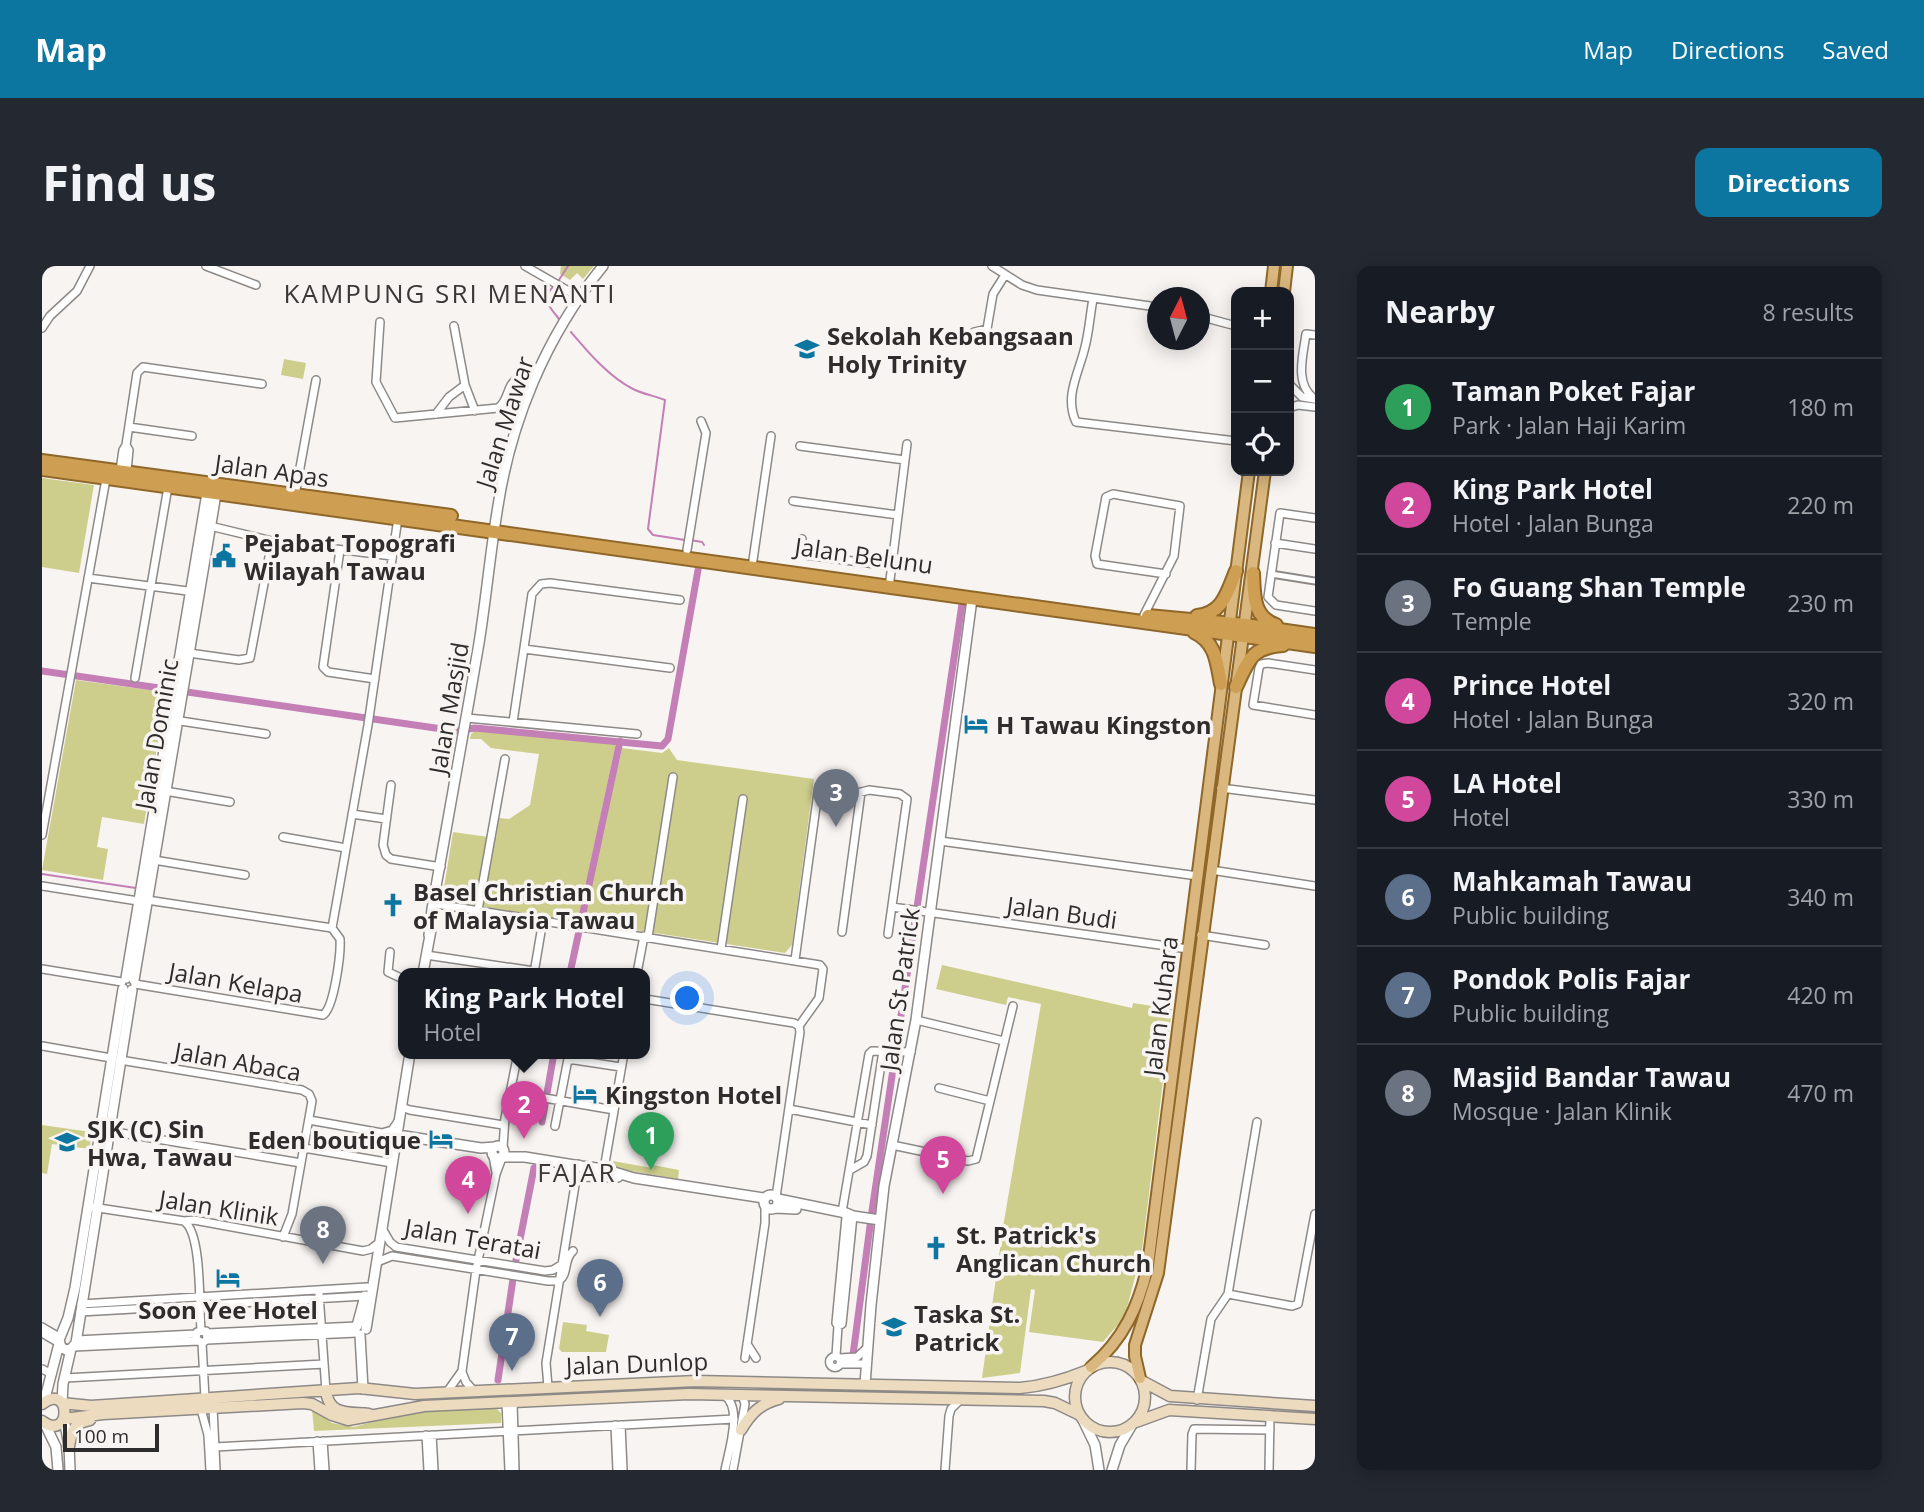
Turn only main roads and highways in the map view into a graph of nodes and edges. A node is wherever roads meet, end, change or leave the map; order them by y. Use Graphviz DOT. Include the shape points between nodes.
graph roads {
  1 [pos="1274,266"];
  2 [pos="1287,267"];
  3 [pos="1271,287"];
  4 [pos="1280,287"];
  5 [pos="1285,287"];
  6 [pos="42,461"];
  7 [pos="42,469"];
  8 [pos="1248,476"];
  9 [pos="1264,476"];
  10 [pos="209,489"];
  11 [pos="495,526"];
  12 [pos="1236,571"];
  13 [pos="1252,573"];
  14 [pos="1178,623"];
  15 [pos="1227,628"];
  16 [pos="1245,630"];
  17 [pos="1310,639"];
  18 [pos="1221,684"];
  19 [pos="1236,687"];
  20 [pos="1183,1082"];
  21 [pos="1168,1114"];
  22 [pos="1089,1369"];
  23 [pos="1141,1379"];
  24 [pos="696,1381"];
  25 [pos="866,1384"];
  26 [pos="326,1391"];
  27 [pos="742,1395"];
  28 [pos="793,1396"];
  29 [pos="896,1397"];
  30 [pos="187,1399"];
  31 [pos="43,1402"];
  32 [pos="62,1404"];
  33 [pos="1315,1406"];
  34 [pos="213,1408"];
  35 [pos="103,1414"];
  36 [pos="373,1414"];
  37 [pos="1081,1416"];
  38 [pos="64,1419"];
  39 [pos="1315,1419"];
  40 [pos="44,1422"];
  41 [pos="1133,1423"];
  42 [pos="741,1430"];
  43 [pos="69,1446"];
  1 -- 3 [label="main road"];
  2 -- 4 [label="main road"];
  2 -- 5 [label="main road"];
  6 -- 10 [label="highway, Jalan Apas" via="123,471"];
  7 -- 10 [label="highway, Jalan Apas"];
  8 -- 12 [label="main road, Jalan Kuhara"];
  9 -- 13 [label="main road, Jalan Kuhara"];
  10 -- 11 [label="highway, Jalan Apas" via="398,518"];
  10 -- 11 [label="highway, Jalan Apas" via="295,495"];
  11 -- 14 [label="highway, Jalan Belunu" via="972,598"];
  11 -- 14 [label="highway, Jalan Belunu" via="688,544 753,560"];
  12 -- 14 [label="highway" via="1220,607"];
  12 -- 15 [label="main road, Jalan Kuhara"];
  13 -- 16 [label="main road, Jalan Kuhara"];
  13 -- 17 [label="highway" via="1255,606 1264,620"];
  14 -- 15 [label="highway, Jalan Belunu"];
  14 -- 18 [label="highway" via="1207,639"];
  15 -- 16 [label="highway"];
  15 -- 18 [label="main road, Jalan Kuhara"];
  16 -- 17 [label="highway"];
  16 -- 19 [label="main road, Jalan Kuhara"];
  17 -- 19 [label="highway" via="1260,650 1248,661"];
  18 -- 21 [label="main road, Jalan Kuhara"];
  19 -- 20 [label="main road, Jalan Kuhara"];
  20 -- 21 [label="main road" via="1177,1086"];
  20 -- 23 [label="main road, Jalan Kuhara" via="1158,1273 1135,1345"];
  21 -- 22 [label="main road, Jalan Kuhara" via="1144,1283 1125,1328"];
  22 -- 23 [label="main road" via="1112,1362 1132,1369"];
  22 -- 25 [label="main road, Jalan Dunlop" via="1059,1382 1030,1387"];
  22 -- 37 [label="main road" via="1080,1378 1075,1396"];
  23 -- 33 [label="main road" via="1170,1396"];
  23 -- 41 [label="main road" via="1145,1404"];
  24 -- 25 [label="main road, Jalan Dunlop"];
  24 -- 26 [label="main road, Jalan Dunlop" via="447,1392"];
  24 -- 27 [label="main road" via="735,1387"];
  25 -- 29 [label="main road" via="877,1393"];
  26 -- 30 [label="main road, Jalan Dunlop"];
  26 -- 36 [label="main road" via="334,1409"];
  27 -- 28 [label="main road, Jalan Dunlop"];
  27 -- 36 [label="main road, Jalan Dunlop" via="424,1406"];
  28 -- 29 [label="main road, Jalan Dunlop"];
  28 -- 42 [label="main road" via="760,1406"];
  29 -- 37 [label="main road, Jalan Dunlop" via="1044,1401"];
  30 -- 32 [label="main road, Jalan Dunlop"];
  30 -- 34 [label="main road"];
  31 -- 32 [label="main road, Jalan Dunlop" via="55,1399"];
  32 -- 38 [label="main road"];
  34 -- 35 [label="main road, Jalan Dunlop"];
  34 -- 36 [label="main road, Jalan Dunlop" via="303,1403 348,1420"];
  35 -- 38 [label="main road, Jalan Dunlop"];
  35 -- 43 [label="main road" via="75,1425"];
  37 -- 41 [label="main road" via="1090,1426 1112,1432"];
  38 -- 40 [label="main road, Jalan Dunlop" via="58,1424"];
  39 -- 41 [label="main road" via="1169,1410"];
}
